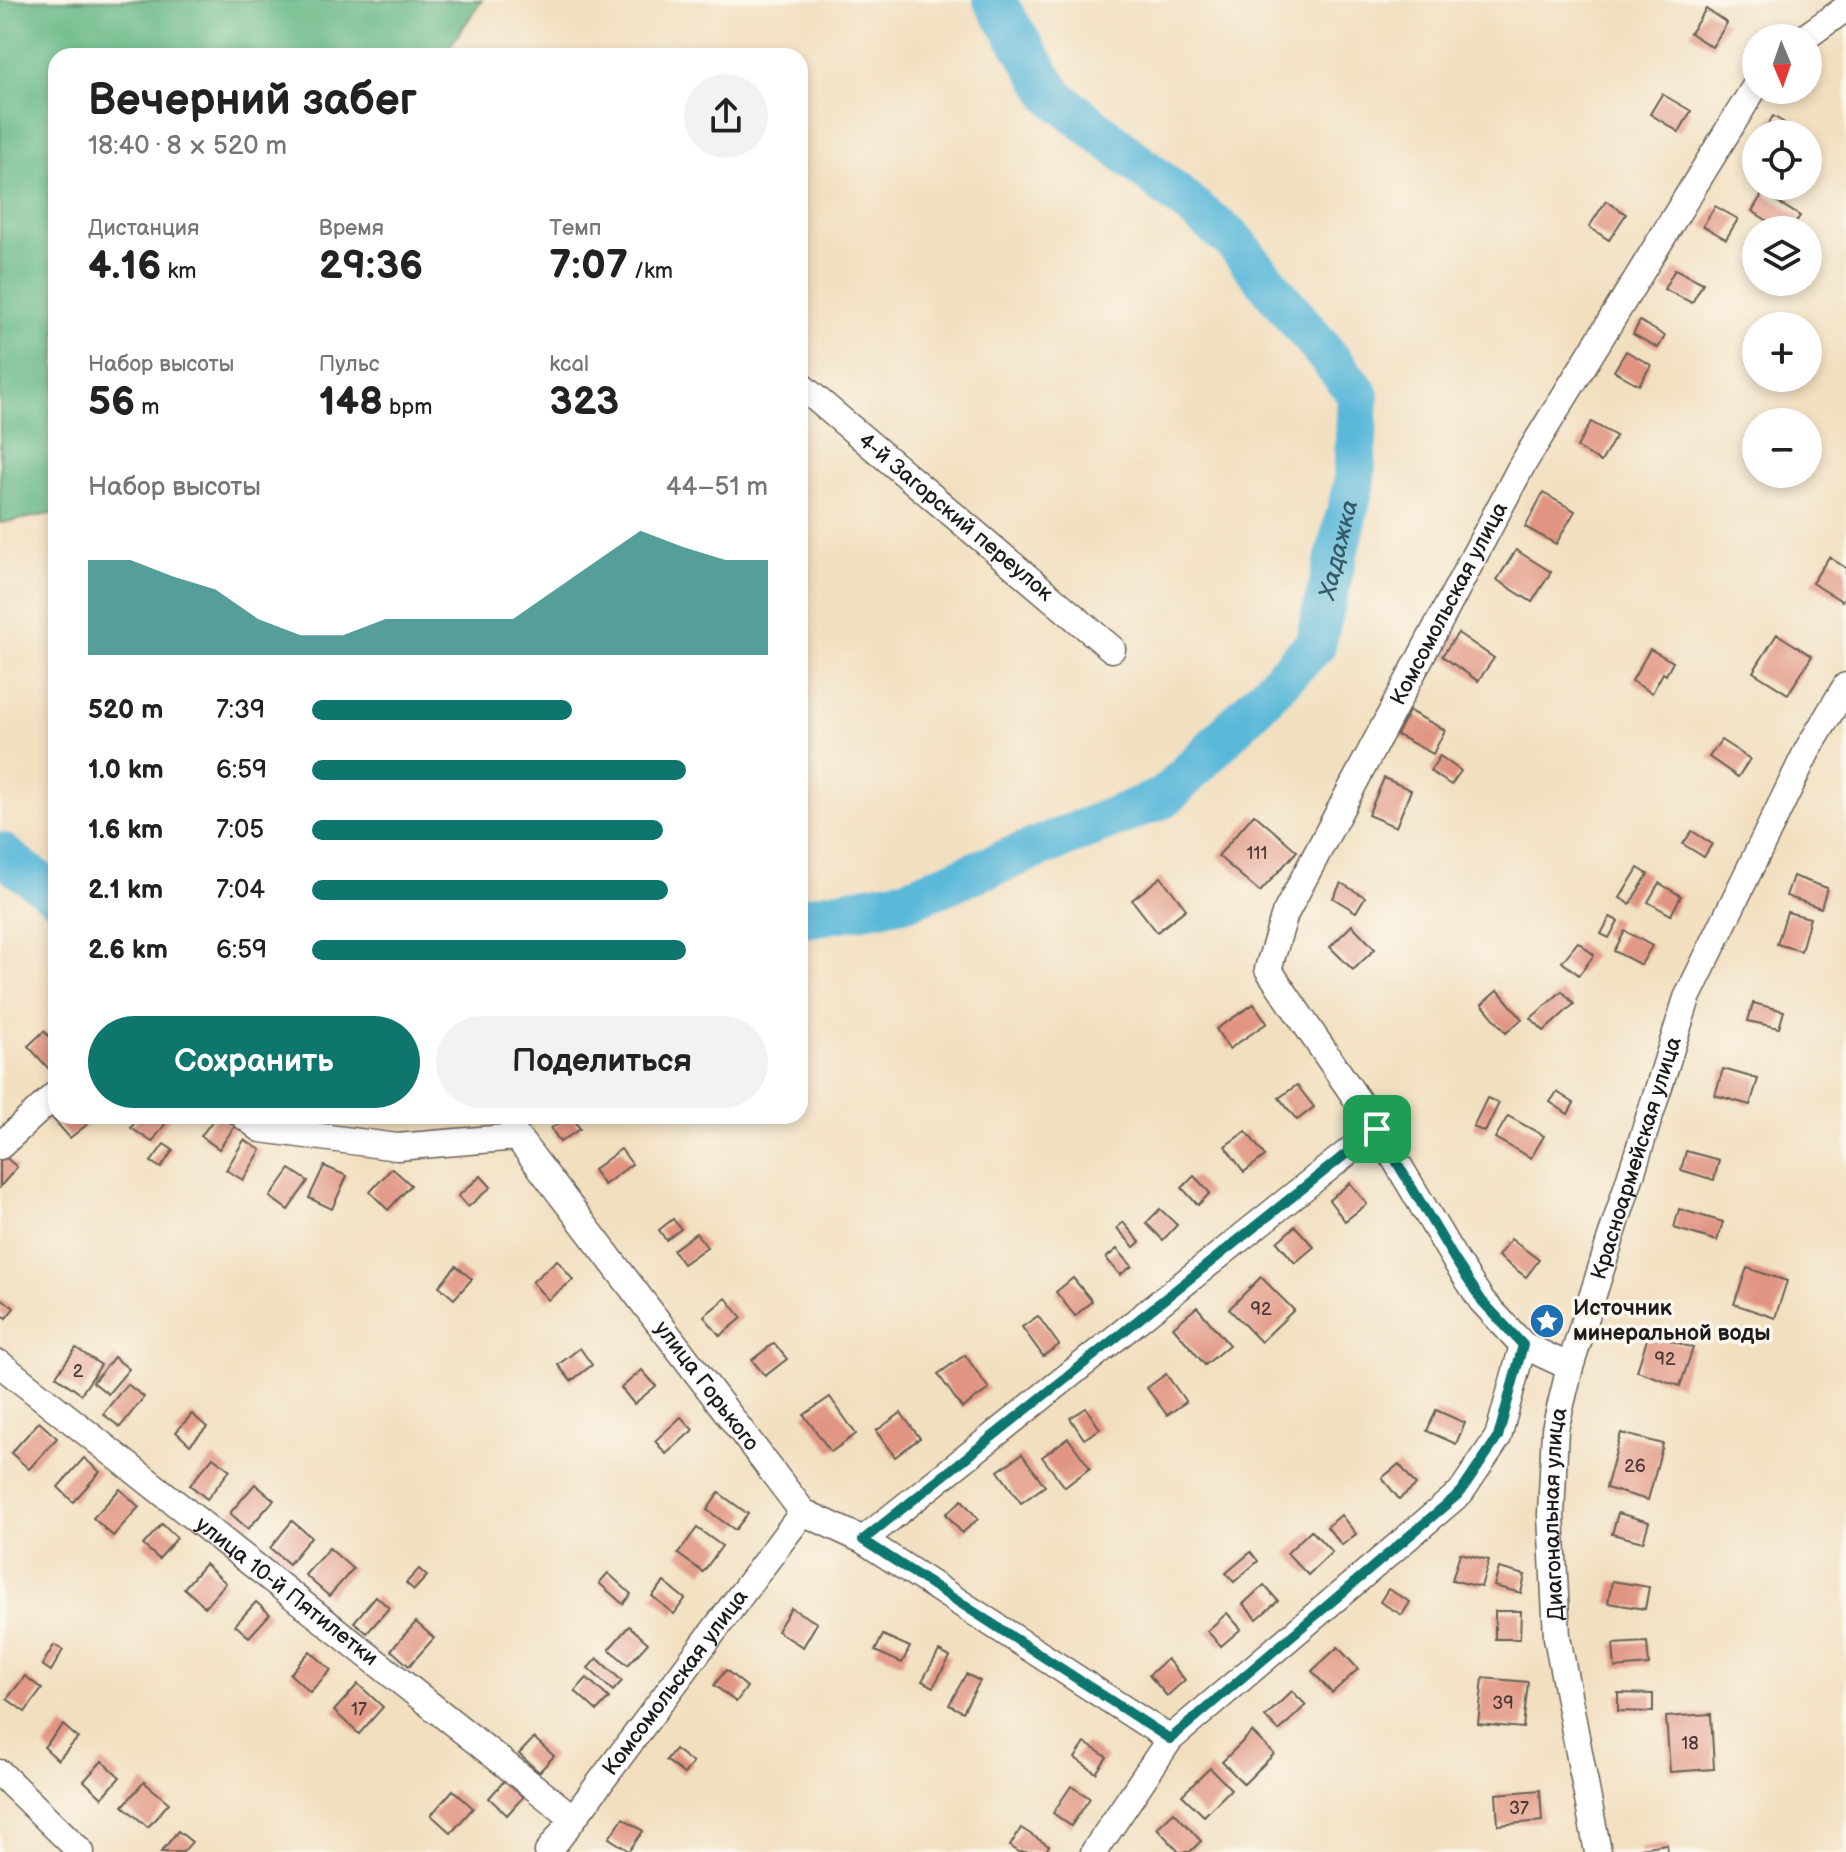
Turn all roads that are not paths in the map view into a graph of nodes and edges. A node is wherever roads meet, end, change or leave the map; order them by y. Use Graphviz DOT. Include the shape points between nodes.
graph roads {
  1 [pos="1846,8"];
  2 [pos="1822,25"];
  3 [pos="1744,104"];
  4 [pos="808,392"];
  5 [pos="1112,649"];
  6 [pos="1846,686"];
  7 [pos="48,1101"];
  8 [pos="254,1124"];
  9 [pos="511,1126"];
  10 [pos="1377,1129"];
  11 [pos="0,1146"];
  12 [pos="1523,1345"];
  13 [pos="0,1364"];
  14 [pos="1570,1367"];
  15 [pos="803,1512"];
  16 [pos="863,1540"];
  17 [pos="1170,1739"];
  18 [pos="0,1773"];
  19 [pos="573,1818"];
  20 [pos="81,1852"];
  21 [pos="548,1852"];
  22 [pos="1094,1852"];
  23 [pos="1598,1852"];
  1 -- 2 [label="street"];
  3 -- 10 [label="street, Комсомольская улица" via="1521,467 1285,914 1268,969"];
  4 -- 5 [label="street, 4-й Загорский переулок"];
  6 -- 14 [label="street, Красноармейская улица" via="1808,749 1687,998"];
  7 -- 11 [label="street"];
  8 -- 9 [label="street, улица Горького" via="397,1147"];
  9 -- 15 [label="street, улица Горького"];
  10 -- 12 [label="street, Комсомольская улица" via="1475,1291"];
  10 -- 16 [label="street"];
  12 -- 14 [label="street"];
  12 -- 17 [label="street" via="1498,1437 1461,1492"];
  13 -- 19 [label="street, улица 10-й Пятилетки"];
  14 -- 23 [label="street, Диагональная улица" via="1555,1429 1551,1515 1557,1637"];
  15 -- 16 [label="street, улица Горького"];
  15 -- 19 [label="street, Комсомольская улица"];
  16 -- 17 [label="street, улица Горького"];
  17 -- 22 [label="street"];
  18 -- 20 [label="street"];
  19 -- 21 [label="street, Комсомольская улица"];
}
